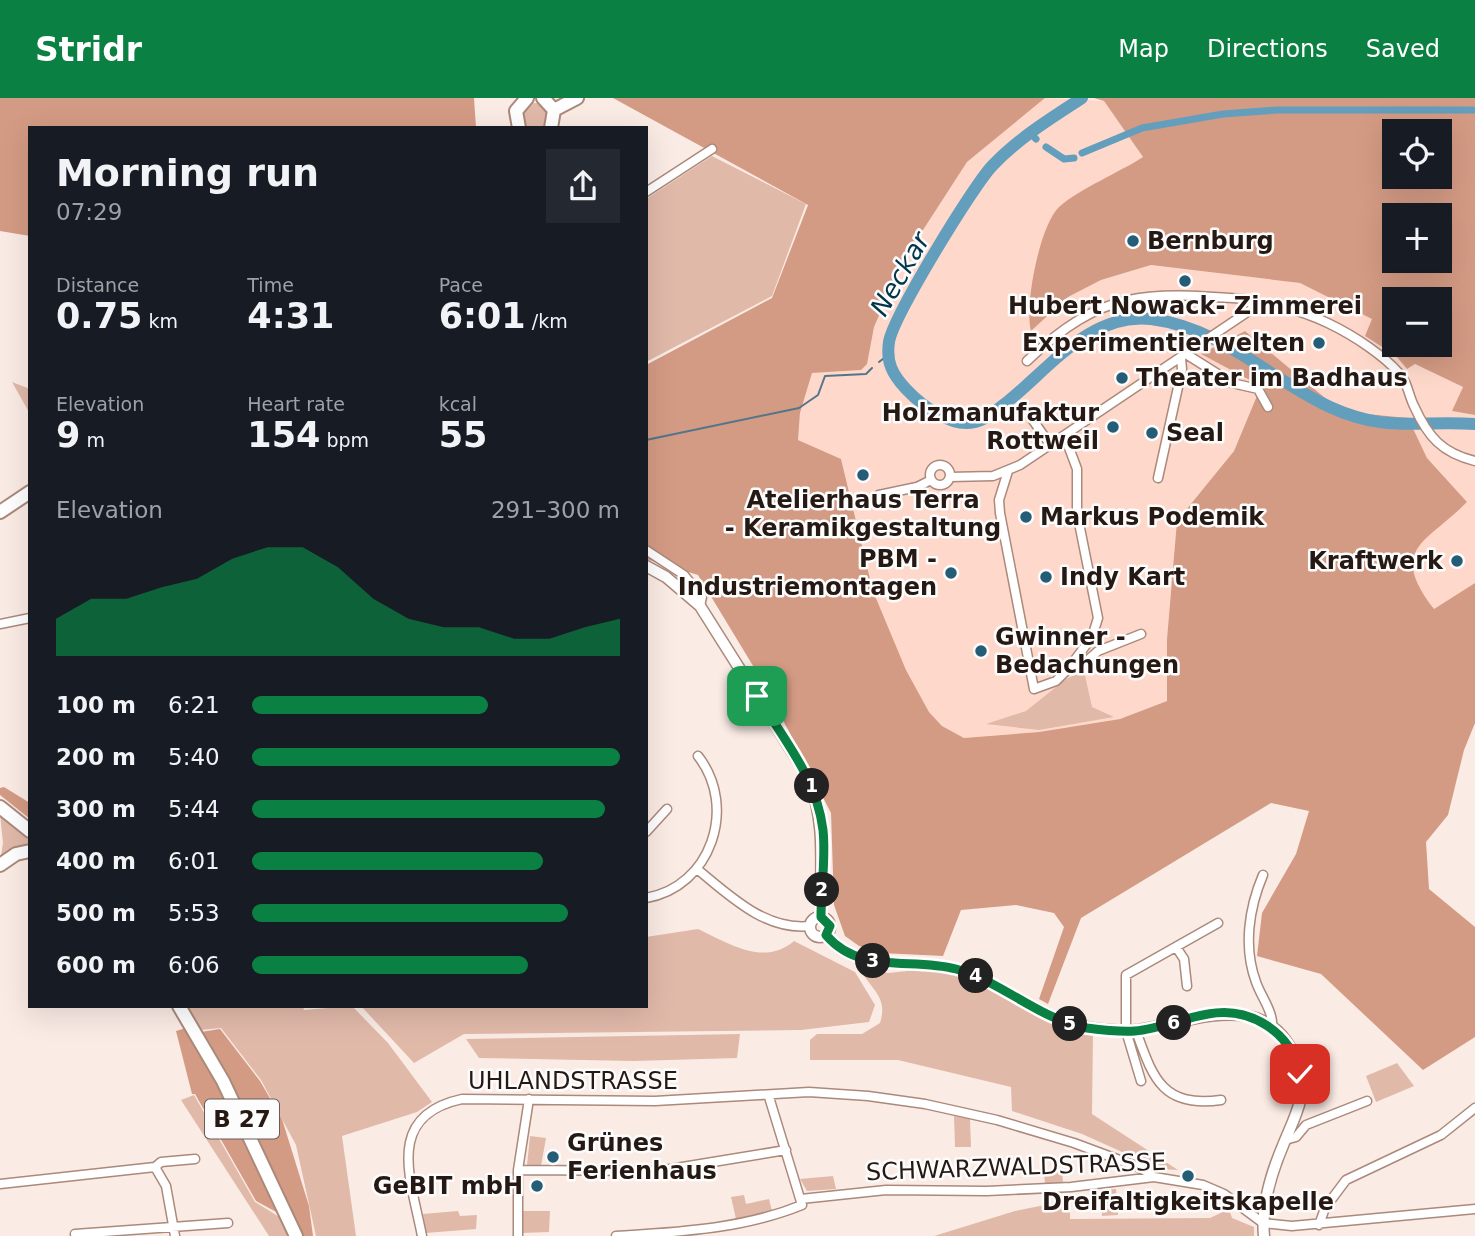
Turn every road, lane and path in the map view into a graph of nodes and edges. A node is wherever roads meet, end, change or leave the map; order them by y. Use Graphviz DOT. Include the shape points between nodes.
graph roads {
  1 [pos="527,98"];
  2 [pos="543,98"];
  3 [pos="577,98"];
  4 [pos="554,110"];
  5 [pos="519,126"];
  6 [pos="551,126"];
  7 [pos="712,149"];
  8 [pos="648,191"];
  9 [pos="1257,307"];
  10 [pos="1187,354"];
  11 [pos="1027,361"];
  12 [pos="1023,406"];
  13 [pos="1268,407"];
  14 [pos="1065,436"];
  15 [pos="1051,446"];
  16 [pos="1475,461"];
  17 [pos="1007,471"];
  18 [pos="950,477"];
  19 [pos="1158,478"];
  20 [pos="931,480"];
  21 [pos="28,493"];
  22 [pos="879,495"];
  23 [pos="0,512"];
  24 [pos="648,551"];
  25 [pos="648,567"];
  26 [pos="700,606"];
  27 [pos="28,618"];
  28 [pos="0,624"];
  29 [pos="1141,634"];
  30 [pos="1068,669"];
  31 [pos="698,756"];
  32 [pos="0,807"];
  33 [pos="667,809"];
  34 [pos="28,829"];
  35 [pos="648,830"];
  36 [pos="28,851"];
  37 [pos="0,866"];
  38 [pos="697,869"];
  39 [pos="1264,875"];
  40 [pos="648,897"];
  41 [pos="821,917"];
  42 [pos="1218,923"];
  43 [pos="810,926"];
  44 [pos="826,935"];
  45 [pos="1176,947"];
  46 [pos="1187,986"];
  47 [pos="180,1008"];
  48 [pos="1272,1028"];
  49 [pos="1131,1031"];
  50 [pos="1141,1081"];
  51 [pos="769,1097"];
  52 [pos="529,1099"];
  53 [pos="1221,1100"];
  54 [pos="1367,1101"];
  55 [pos="1475,1108"];
  56 [pos="1285,1140"];
  57 [pos="786,1150"];
  58 [pos="195,1159"];
  59 [pos="155,1167"];
  60 [pos="518,1170"];
  61 [pos="1154,1177"];
  62 [pos="0,1184"];
  63 [pos="801,1202"];
  64 [pos="1475,1209"];
  65 [pos="228,1223"];
  66 [pos="1263,1223"];
  67 [pos="1319,1225"];
  68 [pos="174,1231"];
  69 [pos="75,1234"];
  70 [pos="296,1236"];
  71 [pos="422,1236"];
  72 [pos="518,1236"];
  73 [pos="616,1236"];
  74 [pos="1264,1236"];
  1 -- 5 [label="main road" via="516,111"];
  2 -- 4 [label="main road"];
  3 -- 4 [label="main road"];
  4 -- 6 [label="main road"];
  7 -- 8 [label="street"];
  9 -- 10 [label="street"];
  9 -- 11 [label="street" via="1244,299 1138,296 1088,314"];
  9 -- 16 [label="street" via="1294,309 1367,348 1402,376 1438,444"];
  10 -- 13 [label="street" via="1232,383 1258,389"];
  10 -- 14 [label="street"];
  10 -- 19 [label="street"];
  12 -- 15 [label="street"];
  14 -- 15 [label="street"];
  14 -- 30 [label="street" via="1077,469 1077,513 1098,618 1092,637"];
  15 -- 17 [label="street"];
  17 -- 18 [label="street" via="977,478"];
  17 -- 30 [label="street" via="1000,513 1034,689 1056,681"];
  18 -- 20 [label="street" via="942,485"];
  18 -- 20 [label="street" via="948,468 940,465 931,470"];
  20 -- 22 [label="street"];
  21 -- 23 [label="main road"];
  24 -- 26 [label="street" via="684,575 702,597"];
  25 -- 26 [label="street"];
  26 -- 41 [label="street" via="808,777 816,797 823,841"];
  27 -- 28 [label="street"];
  29 -- 30 [label="street"];
  31 -- 38 [label="street" via="716,789 718,810 717,828"];
  32 -- 34 [label="main road"];
  33 -- 35 [label="street"];
  36 -- 37 [label="main road"];
  38 -- 40 [label="street" via="674,888"];
  38 -- 43 [label="street" via="755,914 784,926"];
  39 -- 48 [label="street" via="1250,916 1250,955"];
  41 -- 43 [label="street"];
  41 -- 44 [label="street" via="830,926"];
  42 -- 45 [label="street"];
  43 -- 44 [label="street" via="814,935"];
  44 -- 49 [label="street" via="838,948 858,957 956,969 994,984 1049,1017 1088,1028"];
  45 -- 46 [label="street" via="1184,959"];
  45 -- 49 [label="street" via="1126,975"];
  47 -- 70 [label="main road, B 27" via="223,1081"];
  48 -- 49 [label="street" via="1254,1018 1224,1012"];
  48 -- 56 [label="street" via="1294,1055 1300,1074 1300,1106"];
  49 -- 50 [label="street"];
  49 -- 53 [label="street" via="1164,1090 1190,1100"];
  51 -- 52 [label="street, UHLANDSTRASSE"];
  51 -- 57 [label="street"];
  51 -- 61 [label="street, UHLANDSTRASSE" via="827,1092 925,1104 1074,1143"];
  52 -- 60 [label="street"];
  52 -- 71 [label="street, UHLANDSTRASSE" via="462,1099 439,1104 421,1119 412,1132 408,1164"];
  54 -- 56 [label="street" via="1306,1125 1296,1137"];
  55 -- 67 [label="street" via="1441,1135 1346,1180 1325,1208"];
  56 -- 66 [label="street"];
  57 -- 60 [label="street" via="658,1171"];
  57 -- 63 [label="street"];
  58 -- 59 [label="street" via="161,1162"];
  59 -- 62 [label="street"];
  59 -- 68 [label="street" via="166,1186"];
  60 -- 72 [label="street"];
  61 -- 63 [label="street, SCHWARZWALDSTRASSE" via="1071,1187 886,1190"];
  61 -- 66 [label="street, SCHWARZWALDSTRASSE" via="1203,1185 1224,1194"];
  63 -- 73 [label="street, SCHWARZWALDSTRASSE" via="758,1220 717,1228"];
  64 -- 67 [label="street"];
  65 -- 68 [label="street"];
  66 -- 67 [label="street"];
  66 -- 74 [label="street"];
  68 -- 69 [label="street"];
}
